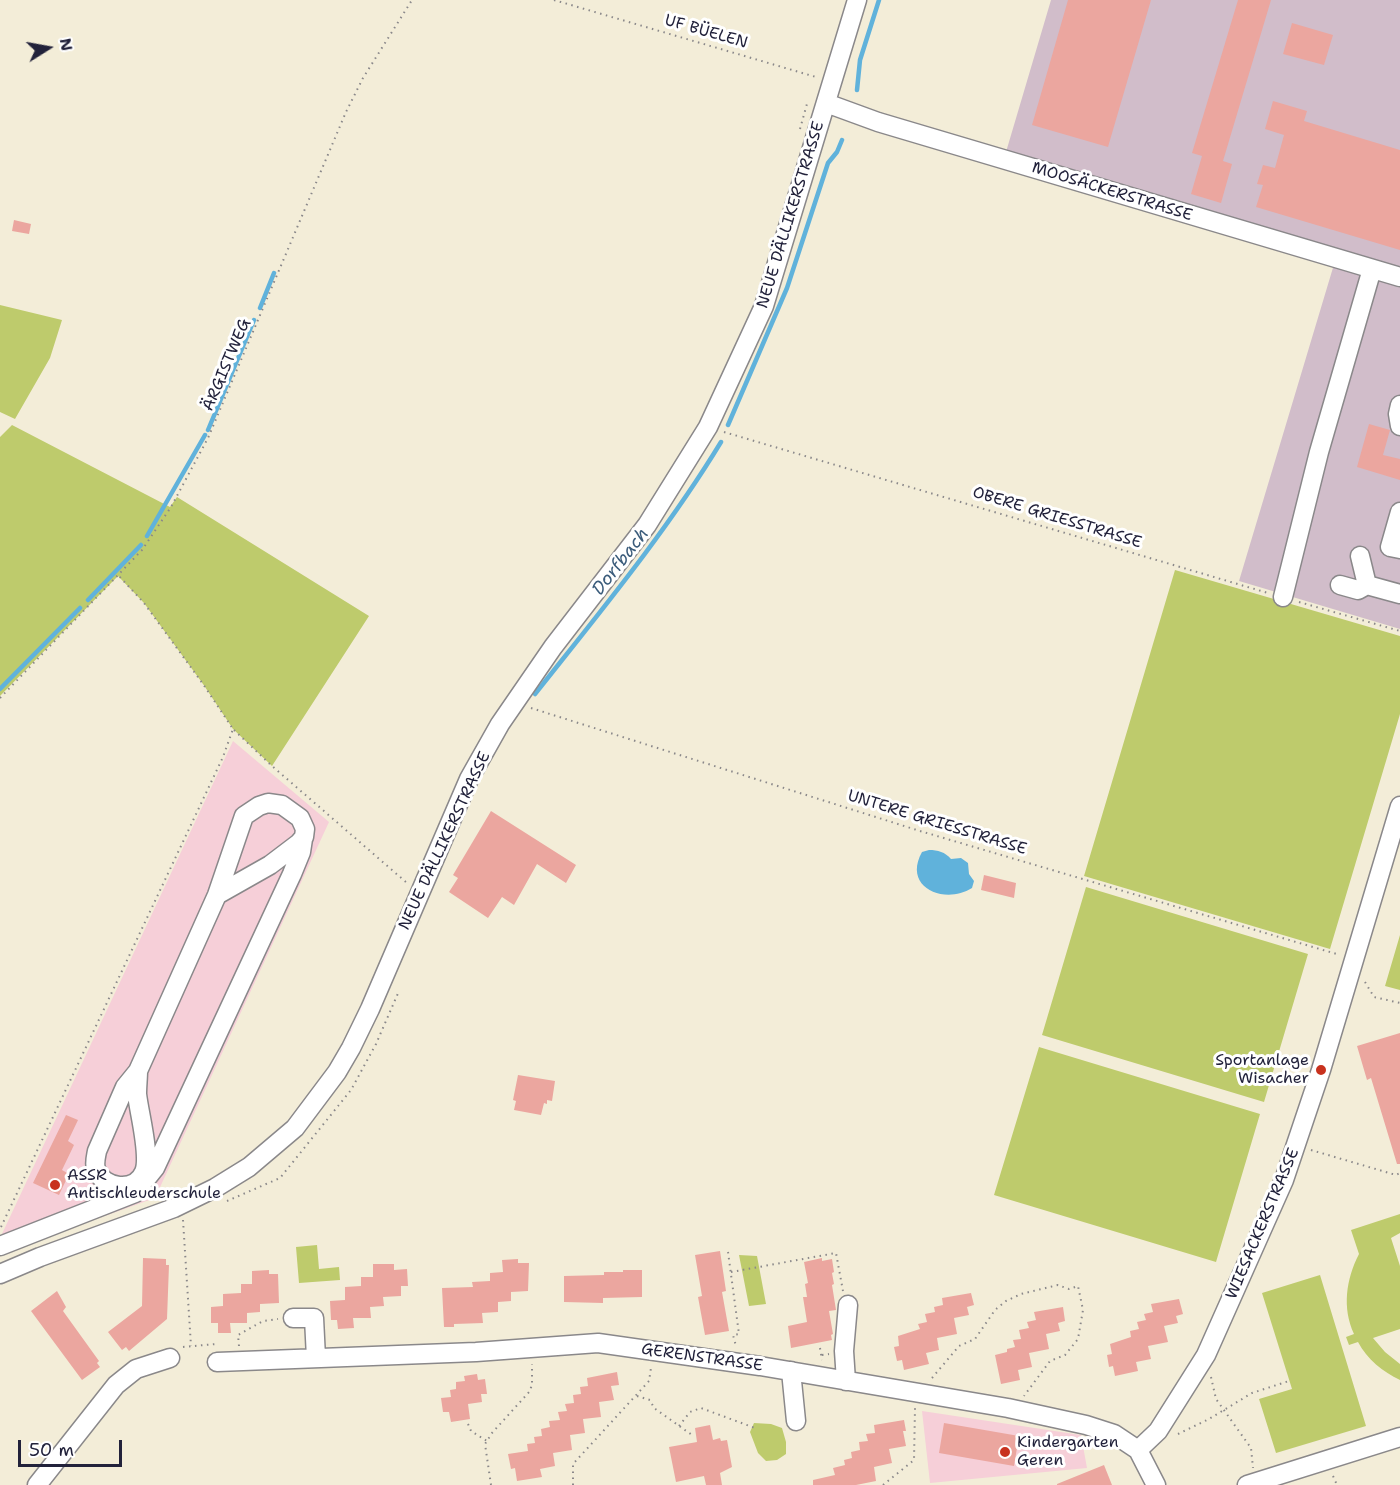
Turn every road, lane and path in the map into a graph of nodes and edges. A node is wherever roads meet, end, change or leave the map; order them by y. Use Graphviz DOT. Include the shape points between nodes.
graph roads {
  1 [pos="412,0"];
  2 [pos="554,0"];
  3 [pos="857,0"];
  4 [pos="813,86"];
  5 [pos="818,99"];
  6 [pos="798,134"];
  7 [pos="1372,269"];
  8 [pos="1400,277"];
  9 [pos="1400,405"];
  10 [pos="1400,426"];
  11 [pos="708,427"];
  12 [pos="1400,512"];
  13 [pos="1400,549"];
  14 [pos="1360,556"];
  15 [pos="118,575"];
  16 [pos="1340,585"];
  17 [pos="1367,585"];
  18 [pos="1400,594"];
  19 [pos="1284,597"];
  20 [pos="1400,631"];
  21 [pos="0,698"];
  22 [pos="514,703"];
  23 [pos="233,729"];
  24 [pos="1400,806"];
  25 [pos="304,837"];
  26 [pos="409,884"];
  27 [pos="217,895"];
  28 [pos="1355,958"];
  29 [pos="1400,1003"];
  30 [pos="138,1071"];
  31 [pos="1296,1145"];
  32 [pos="1400,1173"];
  33 [pos="140,1181"];
  34 [pos="181,1216"];
  35 [pos="0,1230"];
  36 [pos="0,1246"];
  37 [pos="728,1252"];
  38 [pos="731,1272"];
  39 [pos="0,1274"];
  40 [pos="848,1305"];
  41 [pos="293,1318"];
  42 [pos="191,1346"];
  43 [pos="239,1348"];
  44 [pos="820,1348"];
  45 [pos="216,1353"];
  46 [pos="738,1354"];
  47 [pos="1206,1355"];
  48 [pos="532,1356"];
  49 [pos="170,1358"];
  50 [pos="316,1358"];
  51 [pos="652,1360"];
  52 [pos="823,1368"];
  53 [pos="791,1371"];
  54 [pos="846,1381"];
  55 [pos="1289,1381"];
  56 [pos="928,1385"];
  57 [pos="636,1396"];
  58 [pos="1021,1401"];
  59 [pos="915,1405"];
  60 [pos="1223,1409"];
  61 [pos="796,1421"];
  62 [pos="468,1424"];
  63 [pos="679,1426"];
  64 [pos="755,1428"];
  65 [pos="1178,1434"];
  66 [pos="692,1435"];
  67 [pos="1400,1437"];
  68 [pos="487,1441"];
  69 [pos="1138,1450"];
  70 [pos="1331,1470"];
  71 [pos="1251,1484"];
  72 [pos="37,1485"];
  73 [pos="490,1485"];
  74 [pos="573,1485"];
  75 [pos="883,1485"];
  76 [pos="1156,1485"];
  77 [pos="1337,1485"];
  1 -- 15 [label="path, ÄRGISTWEG" via="345,112 208,438 156,531"];
  2 -- 4 [label="path, UF BÜELEN" via="816,77"];
  3 -- 5 [label="street, NEUE DÄLLIKERSTRASSE"];
  5 -- 6 [label="path"];
  5 -- 7 [label="street, MOOSÄCKERSTRASSE" via="900,129"];
  5 -- 11 [label="street, NEUE DÄLLIKERSTRASSE" via="782,251 764,306"];
  7 -- 8 [label="street, MOOSÄCKERSTRASSE"];
  7 -- 19 [label="street" via="1319,452"];
  9 -- 10 [label="street"];
  11 -- 19 [label="path, OBERE GRIESSTRASSE"];
  11 -- 22 [label="street, NEUE DÄLLIKERSTRASSE" via="647,525"];
  12 -- 13 [label="street" via="1390,547"];
  14 -- 17 [label="street"];
  15 -- 21 [label="path, ÄRGISTWEG"];
  15 -- 23 [label="path" via="144,603"];
  16 -- 17 [label="street" via="1358,590"];
  17 -- 18 [label="street"];
  19 -- 20 [label="path, OBERE GRIESSTRASSE"];
  22 -- 28 [label="path, UNTERE GRIESSTRASSE" via="942,838 1327,953"];
  22 -- 39 [label="street, NEUE DÄLLIKERSTRASSE" via="469,779 351,1048 295,1128 249,1167 215,1188 174,1208"];
  23 -- 26 [label="path"];
  23 -- 35 [label="path"];
  24 -- 28 [label="street, WIESACKERSTRASSE"];
  25 -- 27 [label="street" via="285,855"];
  25 -- 27 [label="street" via="305,829 293,812 282,805 259,806 244,816"];
  25 -- 33 [label="street" via="292,874 155,1168"];
  27 -- 30 [label="street"];
  28 -- 29 [label="path" via="1374,998"];
  28 -- 31 [label="street, WIESACKERSTRASSE"];
  30 -- 33 [label="street" via="137,1094 146,1160"];
  30 -- 33 [label="street" via="125,1087 95,1161 96,1170 113,1185"];
  31 -- 32 [label="path" via="1395,1175"];
  31 -- 47 [label="street, WIESACKERSTRASSE"];
  33 -- 36 [label="street" via="142,1187 135,1193"];
  34 -- 42 [label="path"];
  37 -- 38 [label="path"];
  38 -- 40 [label="path" via="836,1253"];
  38 -- 46 [label="path" via="739,1334 733,1335"];
  40 -- 54 [label="street"];
  41 -- 43 [label="path" via="263,1321 238,1335"];
  41 -- 50 [label="street" via="314,1318"];
  42 -- 45 [label="path"];
  42 -- 49 [label="path" via="169,1350"];
  44 -- 52 [label="path"];
  45 -- 50 [label="street, GERENSTRASSE"];
  47 -- 60 [label="path" via="1216,1399"];
  47 -- 69 [label="street, WIESACKERSTRASSE" via="1158,1431"];
  48 -- 68 [label="path" via="530,1391"];
  49 -- 72 [label="street" via="136,1369 116,1385"];
  50 -- 53 [label="street, GERENSTRASSE" via="598,1343"];
  51 -- 57 [label="path" via="649,1382"];
  53 -- 54 [label="street, GERENSTRASSE"];
  53 -- 61 [label="street"];
  54 -- 69 [label="street, GERENSTRASSE" via="1086,1425 1114,1434"];
  55 -- 60 [label="path" via="1252,1393"];
  56 -- 58 [label="path" via="959,1346 975,1339 1006,1301 1058,1285 1069,1289 1078,1286 1083,1310 1078,1339 1065,1355 1050,1361"];
  57 -- 63 [label="path" via="650,1401"];
  57 -- 74 [label="path" via="573,1464"];
  59 -- 75 [label="path" via="914,1460"];
  60 -- 65 [label="path"];
  60 -- 71 [label="path" via="1251,1448"];
  62 -- 68 [label="path" via="471,1431"];
  63 -- 64 [label="path" via="690,1412 701,1408"];
  63 -- 66 [label="path"];
  67 -- 71 [label="street"];
  68 -- 73 [label="path"];
  69 -- 76 [label="street, GERENSTRASSE"];
  70 -- 77 [label="path"];
}
